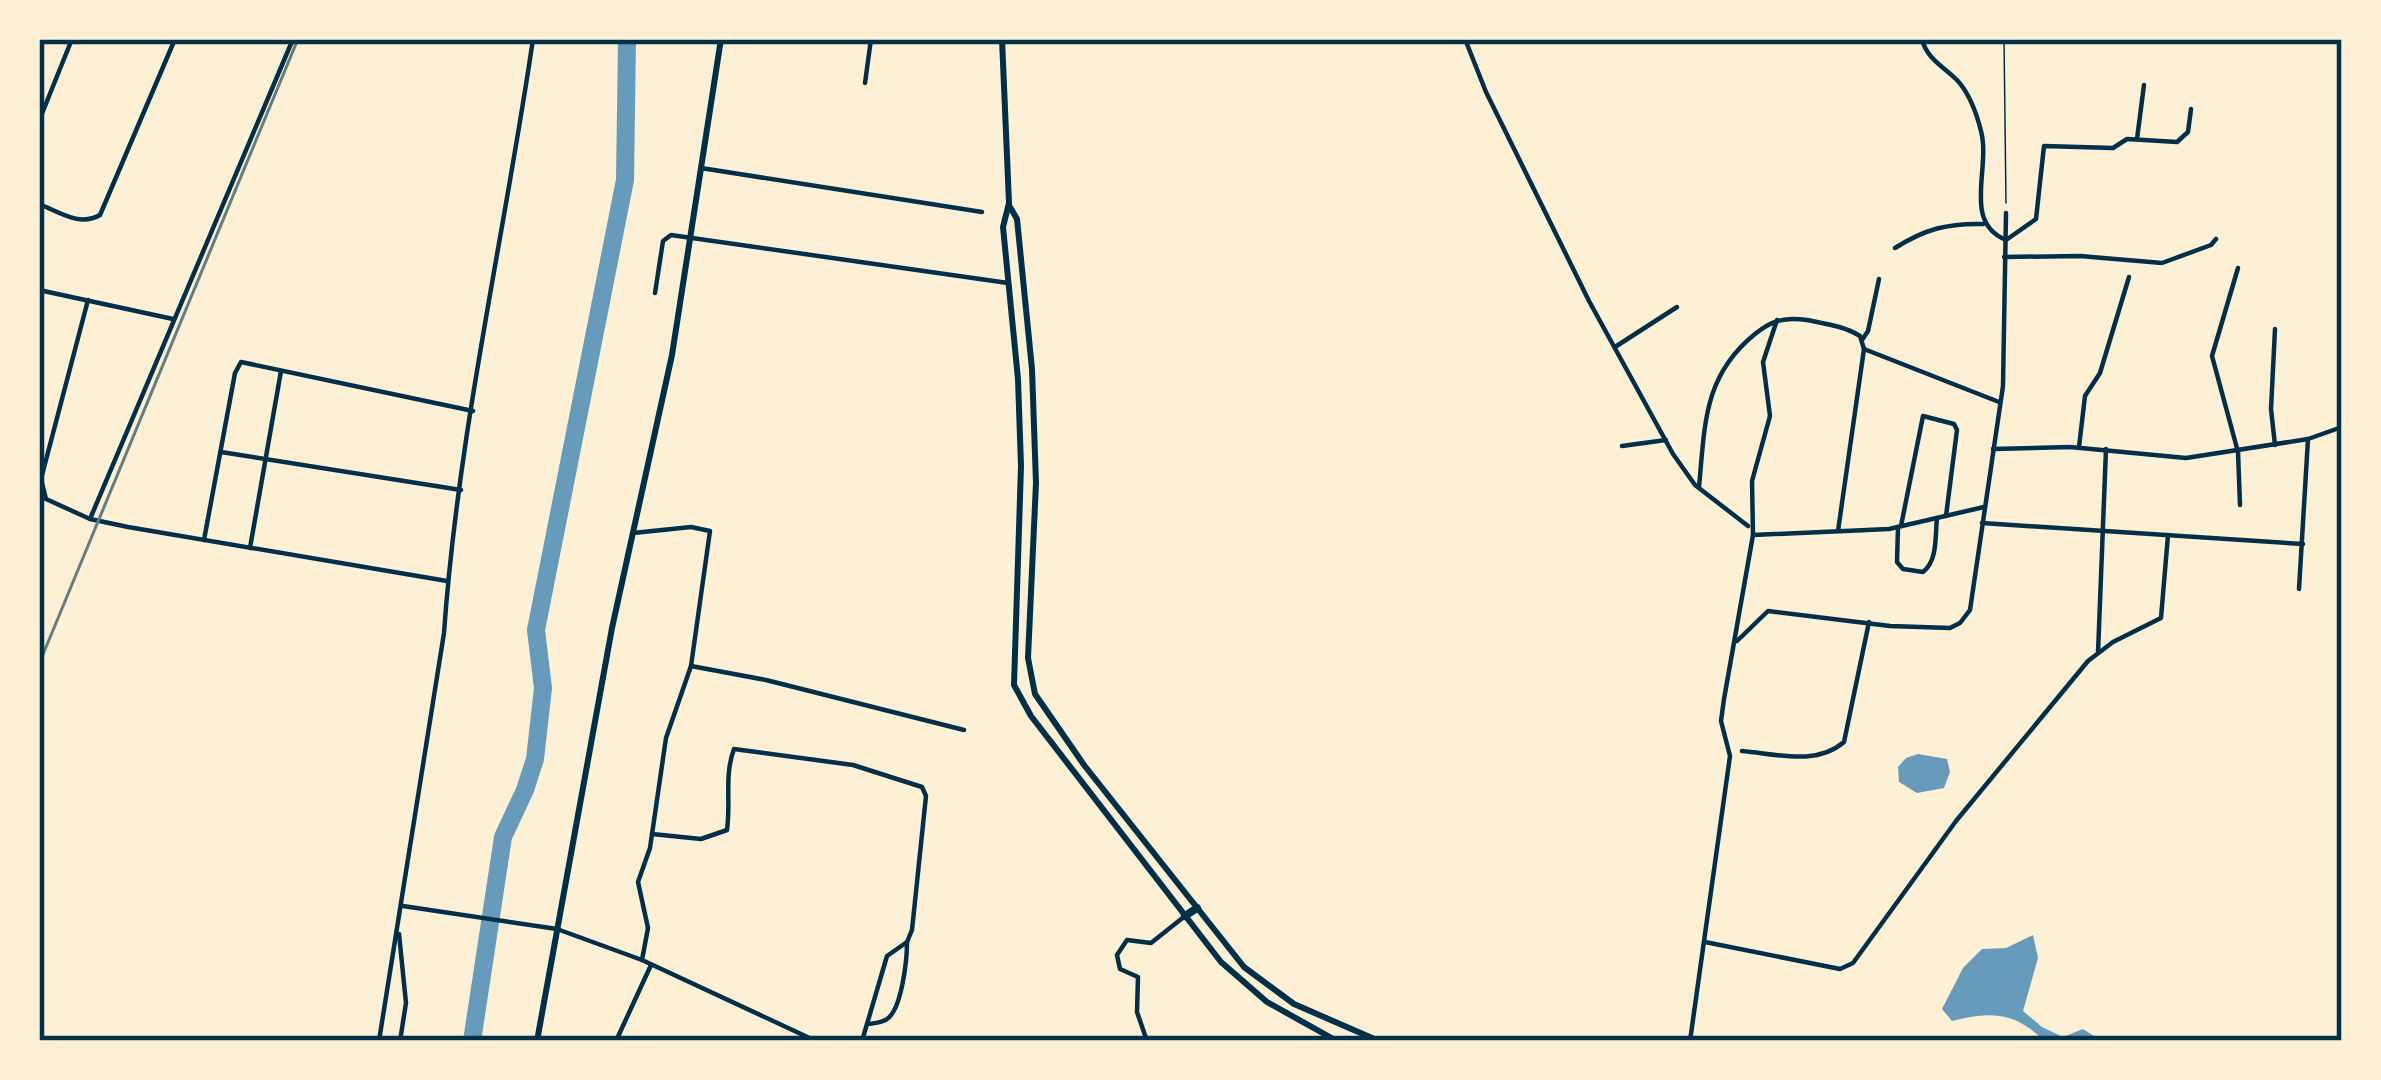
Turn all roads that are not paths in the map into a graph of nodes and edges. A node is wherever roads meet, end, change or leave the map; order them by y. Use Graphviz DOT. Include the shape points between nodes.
graph roads {
  1 [pos="72,39"];
  2 [pos="175,39"];
  3 [pos="292,39"];
  4 [pos="533,39"];
  5 [pos="721,39"];
  6 [pos="871,39"];
  7 [pos="1002,39"];
  8 [pos="1466,39"];
  9 [pos="1922,39"];
  10 [pos="865,82"];
  11 [pos="2144,85"];
  12 [pos="2192,109"];
  13 [pos="39,122"];
  14 [pos="2137,140"];
  15 [pos="701,168"];
  16 [pos="1009,203"];
  17 [pos="39,204"];
  18 [pos="982,212"];
  19 [pos="2006,213"];
  20 [pos="1983,224"];
  21 [pos="692,237"];
  22 [pos="2216,239"];
  23 [pos="2006,240"];
  24 [pos="1895,248"];
  25 [pos="2004,256"];
  26 [pos="2238,268"];
  27 [pos="2129,277"];
  28 [pos="1879,278"];
  29 [pos="1008,283"];
  30 [pos="39,290"];
  31 [pos="655,293"];
  32 [pos="88,300"];
  33 [pos="1677,307"];
  34 [pos="173,320"];
  35 [pos="1777,320"];
  36 [pos="2275,329"];
  37 [pos="1862,340"];
  38 [pos="1615,347"];
  39 [pos="1864,349"];
  40 [pos="281,369"];
  41 [pos="2000,402"];
  42 [pos="473,411"];
  43 [pos="2342,427"];
  44 [pos="2308,439"];
  45 [pos="1666,440"];
  46 [pos="2275,445"];
  47 [pos="1622,446"];
  48 [pos="2079,447"];
  49 [pos="2106,448"];
  50 [pos="1993,449"];
  51 [pos="221,452"];
  52 [pos="2238,452"];
  53 [pos="266,459"];
  54 [pos="1698,489"];
  55 [pos="461,490"];
  56 [pos="2240,505"];
  57 [pos="1984,507"];
  58 [pos="1946,516"];
  59 [pos="1937,518"];
  60 [pos="90,519"];
  61 [pos="1982,523"];
  62 [pos="1899,526"];
  63 [pos="1750,527"];
  64 [pos="2104,528"];
  65 [pos="1838,531"];
  66 [pos="633,533"];
  67 [pos="2168,535"];
  68 [pos="1753,536"];
  69 [pos="204,540"];
  70 [pos="2302,544"];
  71 [pos="250,548"];
  72 [pos="448,581"];
  73 [pos="2299,589"];
  74 [pos="1869,622"];
  75 [pos="1736,642"];
  76 [pos="2098,653"];
  77 [pos="692,665"];
  78 [pos="964,730"];
  79 [pos="1742,751"];
  80 [pos="652,834"];
  81 [pos="401,906"];
  82 [pos="1196,908"];
  83 [pos="1185,916"];
  84 [pos="398,924"];
  85 [pos="557,928"];
  86 [pos="907,942"];
  87 [pos="1705,942"];
  88 [pos="642,960"];
  89 [pos="651,965"];
  90 [pos="868,1024"];
  91 [pos="794,1031"];
  92 [pos="1367,1039"];
  93 [pos="379,1041"];
  94 [pos="400,1041"];
  95 [pos="537,1041"];
  96 [pos="616,1041"];
  97 [pos="790,1041"];
  98 [pos="816,1041"];
  99 [pos="862,1041"];
  100 [pos="1147,1041"];
  101 [pos="1337,1041"];
  102 [pos="1379,1041"];
  103 [pos="1690,1041"];
  1 -- 13 [label="street"];
  2 -- 17 [label="street" via="100,215 87,222"];
  3 -- 34 [label="street"];
  4 -- 42 [label="street"];
  5 -- 15 [label="main road"];
  6 -- 10 [label="street"];
  7 -- 16 [label="main road"];
  8 -- 38 [label="street"];
  9 -- 20 [label="street" via="1960,83 1981,130"];
  11 -- 14 [label="street"];
  12 -- 14 [label="street" via="2188,132 2176,142"];
  14 -- 23 [label="street" via="2113,148 2044,146 2036,219"];
  15 -- 18 [label="street"];
  15 -- 21 [label="main road"];
  16 -- 29 [label="main road"];
  16 -- 82 [label="main road" via="1032,369 1031,685"];
  19 -- 23 [label="street"];
  20 -- 23 [label="street"];
  20 -- 24 [label="street" via="1952,223"];
  21 -- 29 [label="street"];
  21 -- 31 [label="street" via="665,238"];
  21 -- 66 [label="main road"];
  22 -- 25 [label="street" via="2162,263"];
  23 -- 25 [label="street"];
  25 -- 41 [label="street"];
  26 -- 52 [label="street" via="2212,356"];
  27 -- 48 [label="street" via="2100,374 2085,396"];
  28 -- 37 [label="street"];
  29 -- 83 [label="main road" via="1021,466 1014,685"];
  30 -- 32 [label="street"];
  32 -- 34 [label="street"];
  32 -- 60 [label="street" via="41,479 46,499"];
  33 -- 38 [label="street"];
  34 -- 60 [label="street"];
  35 -- 37 [label="street" via="1841,327"];
  35 -- 54 [label="street" via="1720,371"];
  35 -- 63 [label="street" via="1763,362 1770,416 1752,481"];
  36 -- 46 [label="street"];
  37 -- 39 [label="street"];
  38 -- 45 [label="street"];
  39 -- 41 [label="street"];
  39 -- 65 [label="street"];
  40 -- 42 [label="street"];
  40 -- 51 [label="street" via="237,366"];
  40 -- 53 [label="street"];
  41 -- 50 [label="street"];
  42 -- 55 [label="street"];
  43 -- 44 [label="street"];
  44 -- 46 [label="street"];
  44 -- 70 [label="street"];
  45 -- 47 [label="street"];
  45 -- 54 [label="street"];
  46 -- 52 [label="street"];
  48 -- 49 [label="street"];
  48 -- 50 [label="street"];
  49 -- 52 [label="street" via="2186,458"];
  49 -- 64 [label="street"];
  50 -- 57 [label="street"];
  51 -- 53 [label="street"];
  51 -- 69 [label="street"];
  52 -- 56 [label="street"];
  53 -- 55 [label="street"];
  53 -- 71 [label="street"];
  54 -- 63 [label="street"];
  55 -- 72 [label="street"];
  57 -- 58 [label="street"];
  57 -- 61 [label="street"];
  58 -- 59 [label="street"];
  58 -- 62 [label="street" via="1958,430 1923,416"];
  59 -- 62 [label="street"];
  59 -- 62 [label="street" via="1923,572 1897,562"];
  60 -- 69 [label="street"];
  61 -- 64 [label="street"];
  61 -- 74 [label="street" via="1970,610 1960,623"];
  62 -- 65 [label="street"];
  63 -- 68 [label="street"];
  64 -- 67 [label="street"];
  64 -- 76 [label="street"];
  65 -- 68 [label="street"];
  66 -- 77 [label="street" via="710,531"];
  66 -- 85 [label="main road"];
  67 -- 70 [label="street"];
  67 -- 76 [label="street" via="2161,619"];
  68 -- 75 [label="street"];
  69 -- 71 [label="street"];
  70 -- 73 [label="street"];
  71 -- 72 [label="street"];
  72 -- 81 [label="street"];
  74 -- 75 [label="street" via="1768,611"];
  74 -- 79 [label="street" via="1844,742 1810,758"];
  75 -- 87 [label="street" via="1721,721 1730,756"];
  76 -- 87 [label="street" via="2012,751 1849,967"];
  77 -- 78 [label="street"];
  77 -- 80 [label="street" via="666,738"];
  80 -- 86 [label="street" via="701,839 727,830 726,771 734,749 815,758 919,785 926,796"];
  80 -- 88 [label="street" via="638,882 648,928"];
  81 -- 84 [label="street"];
  81 -- 85 [label="street"];
  82 -- 83 [label="highway"];
  82 -- 92 [label="main road" via="1267,986"];
  83 -- 100 [label="street" via="1146,945 1127,940 1117,955 1120,969 1138,976"];
  83 -- 101 [label="main road" via="1244,984"];
  84 -- 93 [label="street"];
  84 -- 94 [label="street" via="406,1003"];
  85 -- 88 [label="street"];
  85 -- 95 [label="main road"];
  86 -- 90 [label="street" via="887,956"];
  86 -- 90 [label="street" via="892,1013"];
  87 -- 103 [label="street"];
  88 -- 89 [label="street"];
  89 -- 91 [label="street"];
  89 -- 96 [label="street"];
  90 -- 99 [label="street"];
  91 -- 97 [label="street"];
  91 -- 98 [label="street"];
  92 -- 102 [label="main road"];
}
